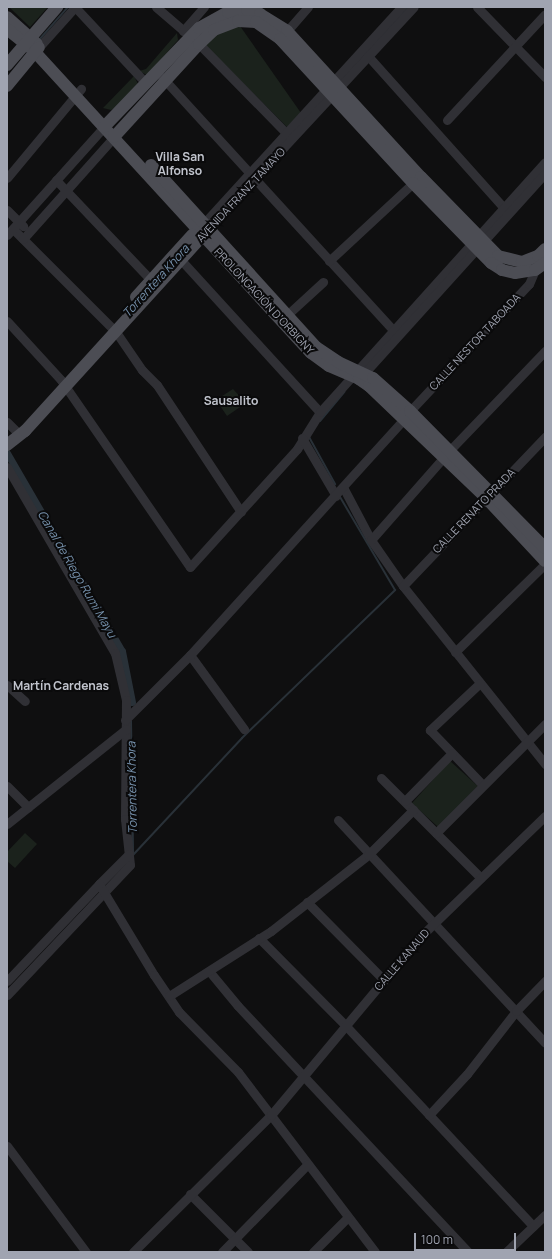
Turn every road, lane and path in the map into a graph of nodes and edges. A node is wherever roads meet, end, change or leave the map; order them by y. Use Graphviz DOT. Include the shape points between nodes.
graph roads {
  1 [pos="57,7"];
  2 [pos="75,7"];
  3 [pos="156,7"];
  4 [pos="204,7"];
  5 [pos="308,7"];
  6 [pos="400,7"];
  7 [pos="414,7"];
  8 [pos="477,7"];
  9 [pos="246,9"];
  10 [pos="545,14"];
  11 [pos="7,17"];
  12 [pos="7,29"];
  13 [pos="287,31"];
  14 [pos="186,33"];
  15 [pos="199,44"];
  16 [pos="33,46"];
  17 [pos="516,47"];
  18 [pos="368,56"];
  19 [pos="7,66"];
  20 [pos="156,71"];
  21 [pos="545,77"];
  22 [pos="166,80"];
  23 [pos="145,82"];
  24 [pos="7,86"];
  25 [pos="333,87"];
  26 [pos="78,93"];
  27 [pos="447,120"];
  28 [pos="107,124"];
  29 [pos="116,134"];
  30 [pos="289,137"];
  31 [pos="545,162"];
  32 [pos="545,173"];
  33 [pos="254,175"];
  34 [pos="7,178"];
  35 [pos="56,180"];
  36 [pos="412,183"];
  37 [pos="65,190"];
  38 [pos="504,208"];
  39 [pos="7,210"];
  40 [pos="204,228"];
  41 [pos="13,229"];
  42 [pos="26,235"];
  43 [pos="478,242"];
  44 [pos="545,249"];
  45 [pos="181,260"];
  46 [pos="329,261"];
  47 [pos="545,263"];
  48 [pos="535,270"];
  49 [pos="151,280"];
  50 [pos="323,282"];
  51 [pos="287,315"];
  52 [pos="7,321"];
  53 [pos="113,329"];
  54 [pos="393,330"];
  55 [pos="545,351"];
  56 [pos="359,375"];
  57 [pos="63,383"];
  58 [pos="320,412"];
  59 [pos="407,415"];
  60 [pos="7,422"];
  61 [pos="545,437"];
  62 [pos="302,438"];
  63 [pos="11,439"];
  64 [pos="447,454"];
  65 [pos="7,467"];
  66 [pos="343,488"];
  67 [pos="489,495"];
  68 [pos="336,496"];
  69 [pos="241,512"];
  70 [pos="371,540"];
  71 [pos="545,548"];
  72 [pos="545,561"];
  73 [pos="545,564"];
  74 [pos="403,586"];
  75 [pos="456,652"];
  76 [pos="190,655"];
  77 [pos="480,683"];
  78 [pos="7,685"];
  79 [pos="25,701"];
  80 [pos="126,724"];
  81 [pos="545,724"];
  82 [pos="244,729"];
  83 [pos="526,742"];
  84 [pos="452,753"];
  85 [pos="545,764"];
  86 [pos="381,778"];
  87 [pos="483,785"];
  88 [pos="7,786"];
  89 [pos="405,801"];
  90 [pos="28,807"];
  91 [pos="413,810"];
  92 [pos="545,816"];
  93 [pos="338,820"];
  94 [pos="7,824"];
  95 [pos="436,833"];
  96 [pos="368,855"];
  97 [pos="481,878"];
  98 [pos="102,888"];
  99 [pos="307,902"];
  100 [pos="433,924"];
  101 [pos="259,938"];
  102 [pos="209,971"];
  103 [pos="384,980"];
  104 [pos="7,981"];
  105 [pos="545,981"];
  106 [pos="7,995"];
  107 [pos="169,996"];
  108 [pos="516,1011"];
  109 [pos="346,1026"];
  110 [pos="545,1043"];
  111 [pos="305,1077"];
  112 [pos="429,1115"];
  113 [pos="271,1116"];
  114 [pos="7,1146"];
  115 [pos="307,1165"];
  116 [pos="190,1194"];
  117 [pos="545,1215"];
  118 [pos="348,1217"];
  119 [pos="534,1226"];
  120 [pos="234,1239"];
  121 [pos="86,1252"];
  122 [pos="132,1252"];
  123 [pos="222,1252"];
  124 [pos="248,1252"];
  125 [pos="313,1252"];
  126 [pos="374,1252"];
  127 [pos="468,1252"];
  128 [pos="506,1252"];
  1 -- 16 [label="main road"];
  2 -- 16 [label="street"];
  2 -- 23 [label="street"];
  3 -- 14 [label="street"];
  4 -- 14 [label="street"];
  5 -- 13 [label="street"];
  6 -- 25 [label="street, AVENIDA FRANZ TAMAYO"];
  7 -- 18 [label="street, AVENIDA FRANZ TAMAYO"];
  8 -- 17 [label="street"];
  9 -- 13 [label="main road" via="260,14"];
  9 -- 14 [label="main road" via="218,16"];
  10 -- 17 [label="street"];
  11 -- 16 [label="main road"];
  12 -- 16 [label="main road"];
  13 -- 25 [label="main road"];
  14 -- 15 [label="street"];
  14 -- 20 [label="main road"];
  15 -- 22 [label="main road"];
  15 -- 25 [label="main road" via="226,25 238,21 256,22 280,39"];
  15 -- 30 [label="street"];
  16 -- 19 [label="main road"];
  16 -- 24 [label="main road"];
  16 -- 26 [label="main road, PROLONGACIÓN D'ORBIGNY"];
  17 -- 21 [label="street"];
  17 -- 27 [label="street"];
  18 -- 25 [label="street, AVENIDA FRANZ TAMAYO"];
  18 -- 38 [label="street"];
  20 -- 22 [label="street"];
  20 -- 23 [label="main road"];
  22 -- 29 [label="main road"];
  22 -- 33 [label="street"];
  23 -- 28 [label="main road"];
  25 -- 30 [label="street, AVENIDA FRANZ TAMAYO"];
  25 -- 36 [label="main road"];
  25 -- 43 [label="main road"];
  26 -- 28 [label="main road, PROLONGACIÓN D'ORBIGNY"];
  26 -- 34 [label="street"];
  28 -- 29 [label="main road, PROLONGACIÓN D'ORBIGNY"];
  28 -- 35 [label="street"];
  29 -- 37 [label="street"];
  29 -- 40 [label="main road, PROLONGACIÓN D'ORBIGNY"];
  30 -- 33 [label="street, AVENIDA FRANZ TAMAYO"];
  31 -- 38 [label="street"];
  32 -- 43 [label="street"];
  33 -- 40 [label="street, AVENIDA FRANZ TAMAYO"];
  33 -- 46 [label="street"];
  35 -- 37 [label="street"];
  35 -- 41 [label="street"];
  36 -- 43 [label="main road"];
  36 -- 46 [label="street"];
  37 -- 42 [label="street"];
  37 -- 49 [label="street"];
  38 -- 43 [label="street"];
  39 -- 41 [label="street"];
  40 -- 45 [label="main road, AVENIDA FRANZ TAMAYO"];
  40 -- 49 [label="main road, AVENIDA FRANZ TAMAYO"];
  40 -- 51 [label="main road, PROLONGACIÓN D'ORBIGNY"];
  40 -- 56 [label="main road, PROLONGACIÓN D'ORBIGNY" via="311,353 329,366"];
  41 -- 42 [label="street"];
  42 -- 53 [label="street"];
  43 -- 44 [label="main road" via="510,261 522,262 538,256"];
  43 -- 48 [label="main road" via="502,270 515,273"];
  43 -- 54 [label="street"];
  43 -- 56 [label="street"];
  45 -- 53 [label="main road, AVENIDA FRANZ TAMAYO"];
  45 -- 58 [label="street"];
  46 -- 54 [label="street"];
  47 -- 48 [label="main road"];
  48 -- 59 [label="street, CALLE NESTOR TABOADA" via="529,284"];
  49 -- 53 [label="main road, AVENIDA FRANZ TAMAYO"];
  50 -- 51 [label="street"];
  51 -- 56 [label="main road, PROLONGACIÓN D'ORBIGNY" via="323,352"];
  52 -- 57 [label="street"];
  53 -- 57 [label="main road, AVENIDA FRANZ TAMAYO"];
  53 -- 69 [label="street" via="142,370 157,385"];
  54 -- 56 [label="street"];
  55 -- 64 [label="street"];
  56 -- 58 [label="street"];
  56 -- 59 [label="main road, PROLONGACIÓN D'ORBIGNY"];
  57 -- 63 [label="main road, AVENIDA FRANZ TAMAYO"];
  57 -- 69 [label="street" via="190,567"];
  58 -- 62 [label="street"];
  59 -- 64 [label="main road, PROLONGACIÓN D'ORBIGNY"];
  59 -- 66 [label="street, CALLE NESTOR TABOADA"];
  60 -- 63 [label="street"];
  61 -- 67 [label="street, CALLE RENATO PRADA"];
  62 -- 68 [label="street"];
  62 -- 69 [label="street" via="297,449"];
  64 -- 67 [label="main road, PROLONGACIÓN D'ORBIGNY"];
  64 -- 70 [label="street"];
  65 -- 80 [label="street" via="115,653 126,700"];
  66 -- 68 [label="street, CALLE NESTOR TABOADA"];
  66 -- 70 [label="street"];
  67 -- 71 [label="main road, PROLONGACIÓN D'ORBIGNY"];
  67 -- 72 [label="main road, PROLONGACIÓN D'ORBIGNY"];
  67 -- 74 [label="street, CALLE RENATO PRADA"];
  68 -- 76 [label="street, CALLE NESTOR TABOADA"];
  70 -- 74 [label="street"];
  73 -- 75 [label="street"];
  74 -- 75 [label="street"];
  75 -- 77 [label="street"];
  76 -- 80 [label="street, CALLE NESTOR TABOADA"];
  76 -- 82 [label="street"];
  77 -- 83 [label="street"];
  77 -- 84 [label="street" via="430,730"];
  78 -- 79 [label="street"];
  80 -- 90 [label="street, CALLE NESTOR TABOADA"];
  80 -- 98 [label="street" via="125,819 129,854"];
  81 -- 83 [label="street"];
  83 -- 85 [label="street"];
  83 -- 87 [label="street"];
  84 -- 87 [label="street"];
  84 -- 89 [label="street"];
  86 -- 89 [label="street"];
  87 -- 95 [label="street"];
  88 -- 90 [label="street"];
  89 -- 91 [label="street"];
  90 -- 94 [label="street, CALLE NESTOR TABOADA"];
  91 -- 95 [label="street"];
  91 -- 96 [label="street"];
  92 -- 97 [label="street, CALLE KANAUD"];
  93 -- 96 [label="street"];
  95 -- 97 [label="street"];
  96 -- 99 [label="street"];
  96 -- 100 [label="street"];
  97 -- 100 [label="street, CALLE KANAUD"];
  98 -- 104 [label="street"];
  98 -- 106 [label="street"];
  98 -- 107 [label="street"];
  99 -- 101 [label="street"];
  99 -- 103 [label="street"];
  100 -- 103 [label="street, CALLE KANAUD"];
  100 -- 108 [label="street"];
  101 -- 102 [label="street"];
  101 -- 109 [label="street"];
  102 -- 107 [label="street"];
  102 -- 111 [label="street"];
  103 -- 109 [label="street, CALLE KANAUD"];
  105 -- 108 [label="street"];
  107 -- 113 [label="street" via="180,1012 238,1072"];
  108 -- 110 [label="street"];
  108 -- 112 [label="street" via="467,1074"];
  109 -- 111 [label="street, CALLE KANAUD"];
  109 -- 112 [label="street"];
  111 -- 113 [label="street, CALLE KANAUD"];
  111 -- 127 [label="street"];
  112 -- 119 [label="street"];
  113 -- 115 [label="street"];
  113 -- 116 [label="street, CALLE KANAUD"];
  114 -- 121 [label="street"];
  115 -- 118 [label="street"];
  115 -- 120 [label="street"];
  116 -- 120 [label="street"];
  116 -- 122 [label="street, CALLE KANAUD"];
  117 -- 119 [label="street"];
  118 -- 125 [label="street"];
  118 -- 126 [label="street"];
  119 -- 128 [label="street"];
  120 -- 123 [label="street"];
  120 -- 124 [label="street"];
}
